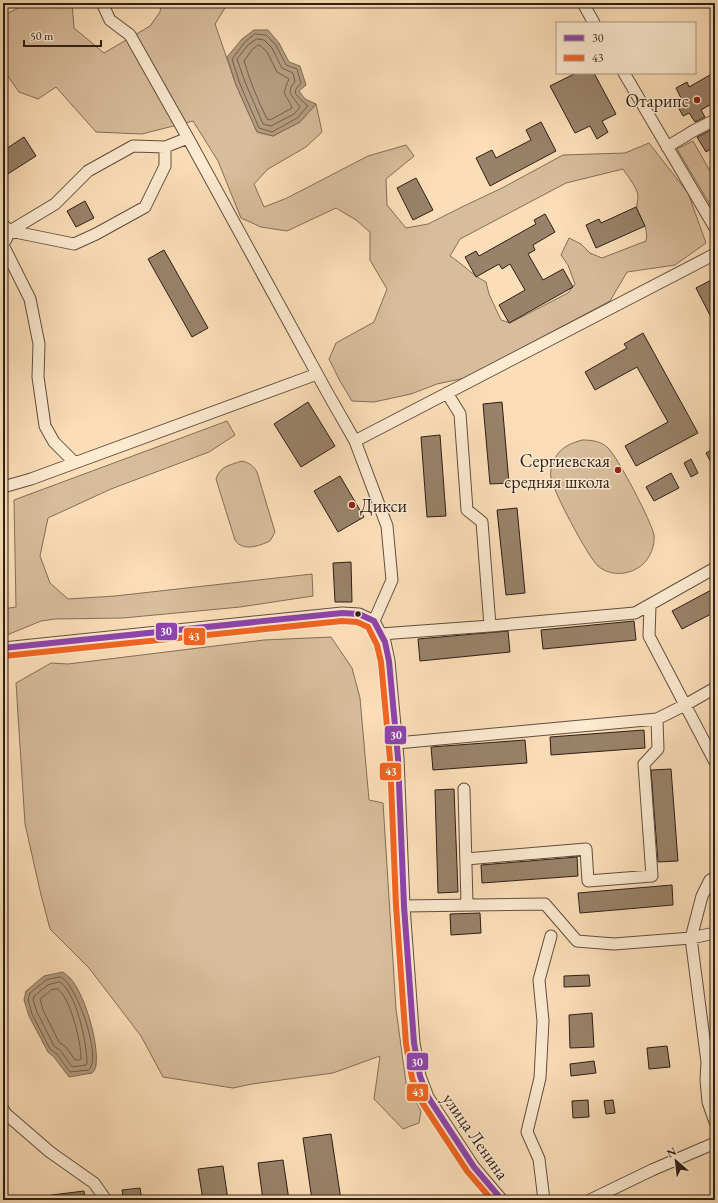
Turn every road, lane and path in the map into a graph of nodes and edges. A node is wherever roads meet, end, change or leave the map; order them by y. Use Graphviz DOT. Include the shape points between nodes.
graph roads {
  1 [pos="102,3"];
  2 [pos="583,3"];
  3 [pos="593,22"];
  4 [pos="625,74"];
  5 [pos="715,120"];
  6 [pos="188,138"];
  7 [pos="165,147"];
  8 [pos="668,147"];
  9 [pos="7,228"];
  10 [pos="715,228"];
  11 [pos="715,254"];
  12 [pos="317,374"];
  13 [pos="447,393"];
  14 [pos="355,441"];
  15 [pos="75,463"];
  16 [pos="3,487"];
  17 [pos="715,568"];
  18 [pos="650,604"];
  19 [pos="374,621"];
  20 [pos="490,626"];
  21 [pos="381,634"];
  22 [pos="3,648"];
  23 [pos="715,688"];
  24 [pos="685,705"];
  25 [pos="657,718"];
  26 [pos="397,743"];
  27 [pos="715,762"];
  28 [pos="464,789"];
  29 [pos="466,858"];
  30 [pos="715,878"];
  31 [pos="467,904"];
  32 [pos="404,906"];
  33 [pos="715,933"];
  34 [pos="552,936"];
  35 [pos="691,938"];
  36 [pos="3,1109"];
  37 [pos="715,1122"];
  38 [pos="715,1143"];
  39 [pos="106,1200"];
  40 [pos="502,1200"];
  41 [pos="544,1200"];
  42 [pos="590,1200"];
  1 -- 6 [label="street" via="110,20 130,34"];
  2 -- 3 [label="street"];
  4 -- 8 [label="street"];
  5 -- 8 [label="street"];
  6 -- 7 [label="street"];
  6 -- 12 [label="street"];
  7 -- 9 [label="street" via="133,146 117,154 88,170 55,204"];
  7 -- 9 [label="street" via="165,166 145,206 96,234 74,244"];
  8 -- 10 [label="street"];
  9 -- 15 [label="street" via="3,245 30,299 39,344 38,377 45,426 54,442"];
  11 -- 13 [label="street"];
  12 -- 14 [label="street"];
  12 -- 15 [label="street"];
  13 -- 14 [label="street"];
  13 -- 20 [label="street" via="460,414 467,510 482,522"];
  14 -- 19 [label="street" via="387,526 392,580"];
  15 -- 16 [label="street"];
  17 -- 18 [label="street"];
  18 -- 20 [label="street" via="635,613"];
  18 -- 24 [label="street" via="649,636"];
  19 -- 21 [label="street, улица Ленина"];
  19 -- 22 [label="street" via="360,614 342,613"];
  20 -- 21 [label="street"];
  21 -- 26 [label="street, улица Ленина" via="389,661"];
  23 -- 24 [label="street"];
  24 -- 25 [label="street"];
  24 -- 27 [label="street"];
  25 -- 26 [label="street"];
  25 -- 29 [label="street" via="658,749 644,764 652,876 588,881 586,849"];
  26 -- 32 [label="street, улица Ленина"];
  28 -- 29 [label="street"];
  29 -- 31 [label="street"];
  30 -- 35 [label="street" via="710,880 702,896"];
  31 -- 32 [label="street"];
  31 -- 35 [label="street" via="545,904 577,941 614,944"];
  32 -- 40 [label="street, улица Ленина" via="414,1042 420,1076 428,1097 474,1167"];
  33 -- 35 [label="street"];
  34 -- 41 [label="street" via="539,980 543,1021 540,1078 528,1132 539,1159"];
  35 -- 37 [label="street" via="707,1062 708,1102"];
  36 -- 39 [label="street" via="50,1152 94,1183"];
  38 -- 42 [label="street"];
}
